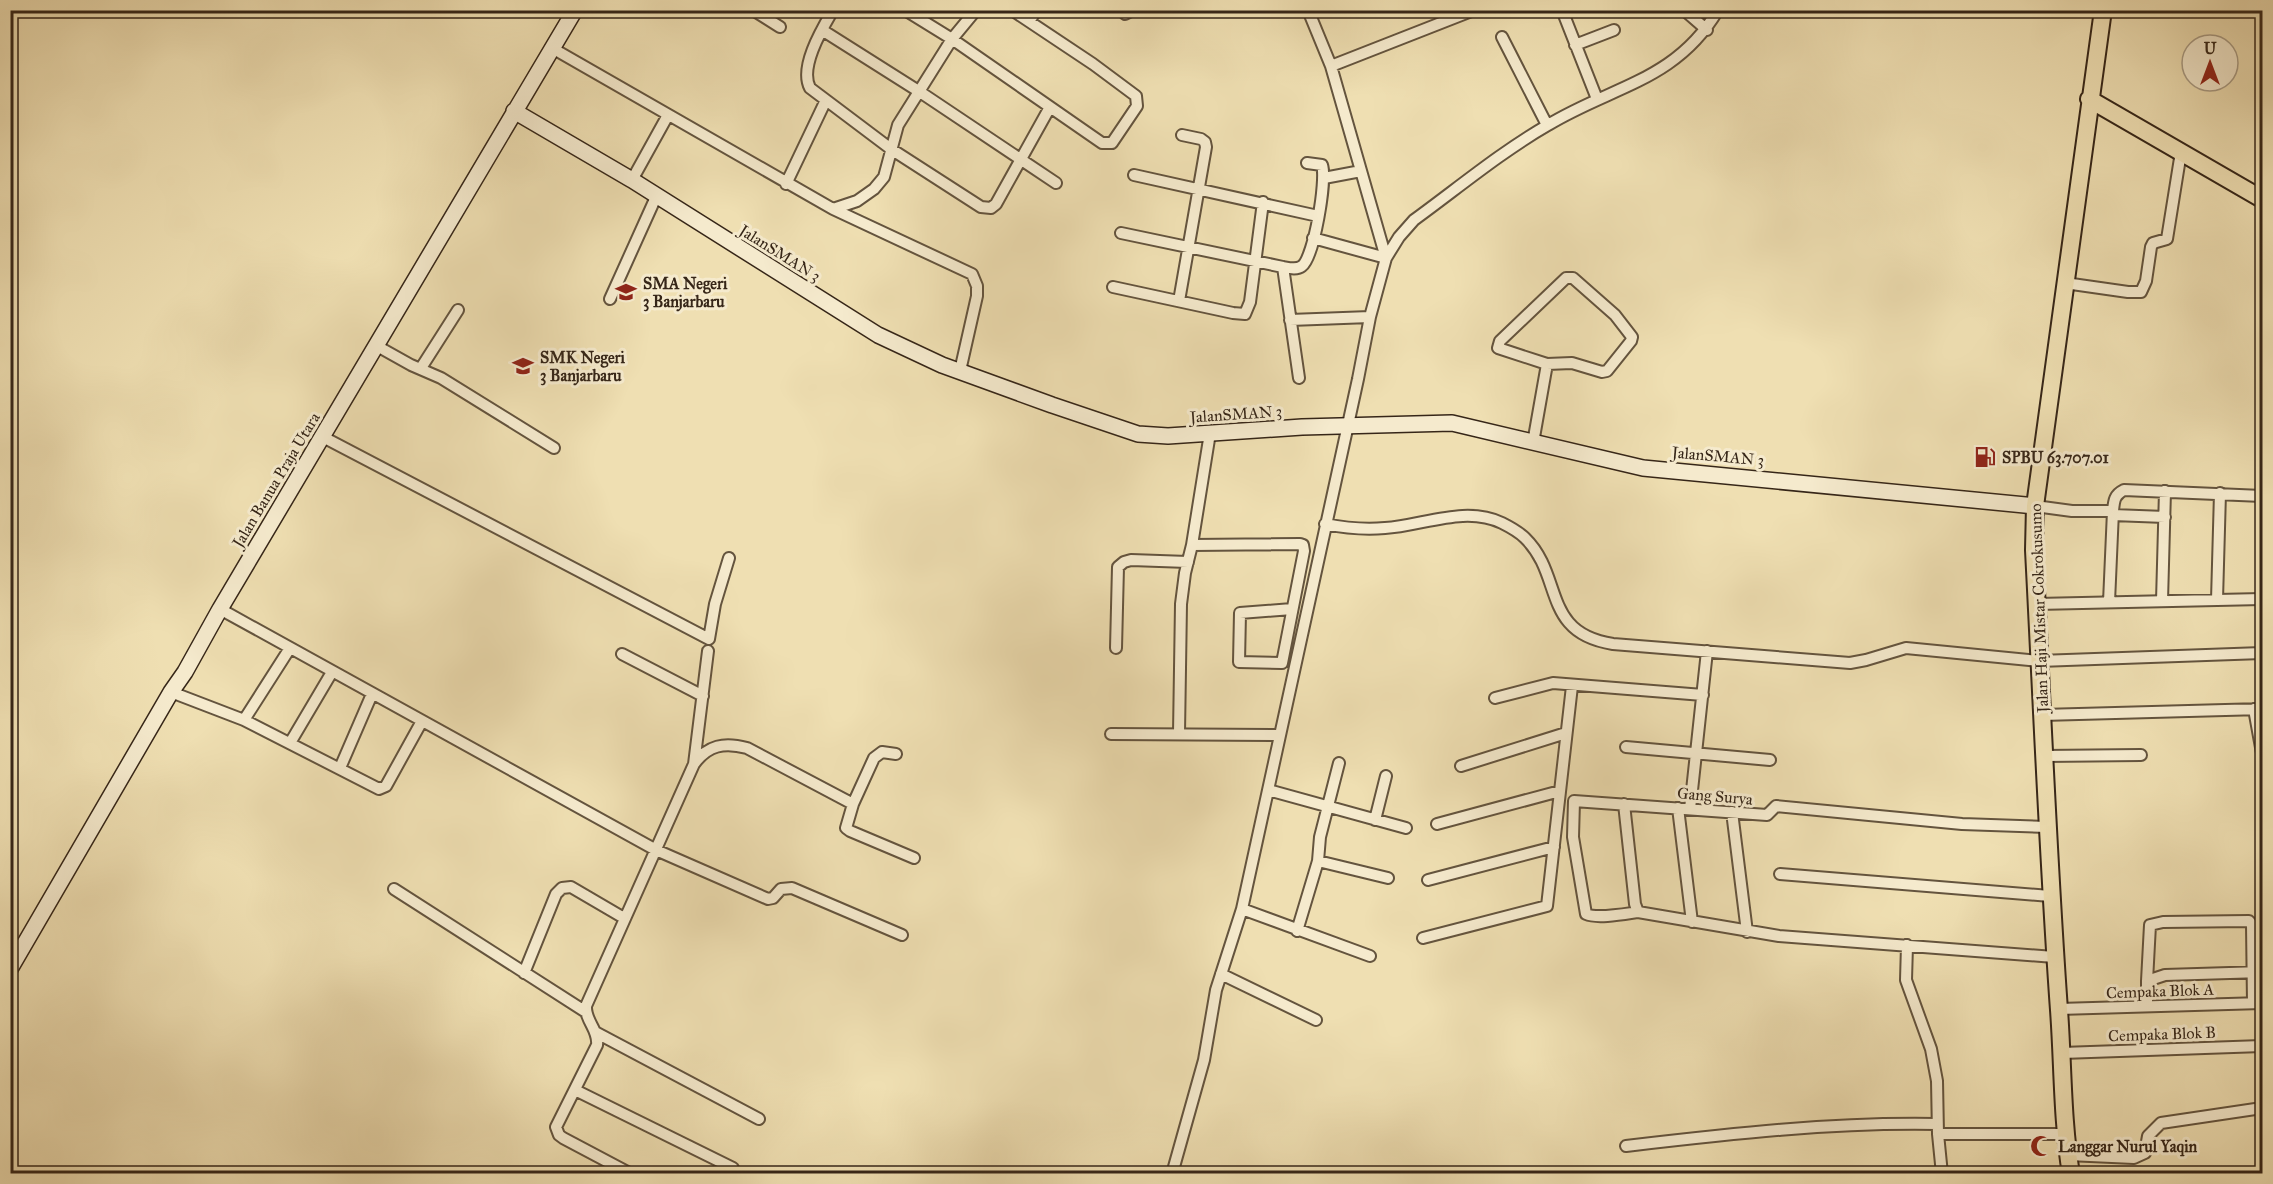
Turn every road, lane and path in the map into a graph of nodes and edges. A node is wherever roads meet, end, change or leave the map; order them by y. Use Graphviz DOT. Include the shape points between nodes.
graph roads {
  1 [pos="575,10"];
  2 [pos="753,10"];
  3 [pos="833,10"];
  4 [pos="905,10"];
  5 [pos="976,10"];
  6 [pos="1012,10"];
  7 [pos="1037,10"];
  8 [pos="1308,10"];
  9 [pos="1474,10"];
  10 [pos="1562,10"];
  11 [pos="1684,10"];
  12 [pos="1719,10"];
  13 [pos="2103,10"];
  14 [pos="1029,21"];
  15 [pos="780,27"];
  16 [pos="822,30"];
  17 [pos="1614,30"];
  18 [pos="1707,30"];
  19 [pos="1502,37"];
  20 [pos="952,39"];
  21 [pos="1575,45"];
  22 [pos="552,48"];
  23 [pos="1331,66"];
  24 [pos="920,92"];
  25 [pos="1597,99"];
  26 [pos="2089,99"];
  27 [pos="826,100"];
  28 [pos="1050,107"];
  29 [pos="514,111"];
  30 [pos="668,115"];
  31 [pos="1547,125"];
  32 [pos="1182,135"];
  33 [pos="891,149"];
  34 [pos="2181,152"];
  35 [pos="1020,158"];
  36 [pos="1307,163"];
  37 [pos="1361,171"];
  38 [pos="1134,175"];
  39 [pos="1324,178"];
  40 [pos="632,180"];
  41 [pos="1056,183"];
  42 [pos="786,184"];
  43 [pos="1199,189"];
  44 [pos="656,197"];
  45 [pos="2262,199"];
  46 [pos="1263,202"];
  47 [pos="833,209"];
  48 [pos="1318,216"];
  49 [pos="1121,233"];
  50 [pos="1313,238"];
  51 [pos="1189,247"];
  52 [pos="1386,258"];
  53 [pos="1254,261"];
  54 [pos="1283,267"];
  55 [pos="2065,283"];
  56 [pos="1113,287"];
  57 [pos="610,298"];
  58 [pos="1179,301"];
  59 [pos="458,310"];
  60 [pos="1370,317"];
  61 [pos="1290,320"];
  62 [pos="377,346"];
  63 [pos="1547,364"];
  64 [pos="421,368"];
  65 [pos="960,370"];
  66 [pos="1299,378"];
  67 [pos="1346,427"];
  68 [pos="1210,433"];
  69 [pos="323,437"];
  70 [pos="1533,443"];
  71 [pos="554,448"];
  72 [pos="2165,491"];
  73 [pos="2220,493"];
  74 [pos="2262,496"];
  75 [pos="2035,506"];
  76 [pos="2113,513"];
  77 [pos="2165,517"];
  78 [pos="1325,524"];
  79 [pos="1192,545"];
  80 [pos="729,558"];
  81 [pos="1188,562"];
  82 [pos="2262,599"];
  83 [pos="2217,600"];
  84 [pos="2162,601"];
  85 [pos="2109,602"];
  86 [pos="2037,604"];
  87 [pos="220,609"];
  88 [pos="1292,609"];
  89 [pos="290,648"];
  90 [pos="1116,648"];
  91 [pos="708,651"];
  92 [pos="1707,651"];
  93 [pos="2262,653"];
  94 [pos="622,654"];
  95 [pos="2039,662"];
  96 [pos="332,672"];
  97 [pos="1572,686"];
  98 [pos="171,692"];
  99 [pos="372,694"];
  100 [pos="1703,695"];
  101 [pos="703,696"];
  102 [pos="1495,698"];
  103 [pos="2258,709"];
  104 [pos="2042,715"];
  105 [pos="244,720"];
  106 [pos="422,721"];
  107 [pos="1179,733"];
  108 [pos="1566,733"];
  109 [pos="1111,735"];
  110 [pos="1280,735"];
  111 [pos="290,743"];
  112 [pos="1626,747"];
  113 [pos="1697,753"];
  114 [pos="2262,753"];
  115 [pos="896,754"];
  116 [pos="2141,755"];
  117 [pos="2044,756"];
  118 [pos="1770,760"];
  119 [pos="1339,763"];
  120 [pos="694,764"];
  121 [pos="1461,766"];
  122 [pos="340,768"];
  123 [pos="1386,776"];
  124 [pos="1268,790"];
  125 [pos="1560,795"];
  126 [pos="1574,801"];
  127 [pos="853,804"];
  128 [pos="1624,804"];
  129 [pos="1327,807"];
  130 [pos="1678,808"];
  131 [pos="1690,809"];
  132 [pos="1732,812"];
  133 [pos="1376,820"];
  134 [pos="1437,824"];
  135 [pos="2047,827"];
  136 [pos="1406,828"];
  137 [pos="1554,847"];
  138 [pos="656,850"];
  139 [pos="914,858"];
  140 [pos="1318,861"];
  141 [pos="1780,874"];
  142 [pos="1388,878"];
  143 [pos="1428,880"];
  144 [pos="394,889"];
  145 [pos="2050,896"];
  146 [pos="1242,909"];
  147 [pos="1638,912"];
  148 [pos="624,918"];
  149 [pos="1692,922"];
  150 [pos="1297,931"];
  151 [pos="1747,932"];
  152 [pos="902,935"];
  153 [pos="1423,938"];
  154 [pos="1907,945"];
  155 [pos="1370,956"];
  156 [pos="2054,957"];
  157 [pos="10,969"];
  158 [pos="524,973"];
  159 [pos="2257,973"];
  160 [pos="1221,974"];
  161 [pos="2147,981"];
  162 [pos="2258,1003"];
  163 [pos="2147,1006"];
  164 [pos="2059,1010"];
  165 [pos="586,1012"];
  166 [pos="1316,1020"];
  167 [pos="595,1032"];
  168 [pos="2262,1046"];
  169 [pos="2062,1053"];
  170 [pos="575,1090"];
  171 [pos="2262,1108"];
  172 [pos="759,1119"];
  173 [pos="1937,1129"];
  174 [pos="2066,1134"];
  175 [pos="1626,1146"];
  176 [pos="2068,1155"];
  177 [pos="733,1168"];
  178 [pos="631,1173"];
  179 [pos="1172,1173"];
  180 [pos="1942,1173"];
  181 [pos="2071,1173"];
  1 -- 22 [label="street, Jalan Banua Praja Utara"];
  2 -- 15 [label="street"];
  3 -- 16 [label="street"];
  4 -- 20 [label="street"];
  5 -- 20 [label="street"];
  6 -- 14 [label="street"];
  7 -- 14 [label="street"];
  8 -- 23 [label="street"];
  9 -- 23 [label="street"];
  10 -- 21 [label="street"];
  11 -- 18 [label="street"];
  12 -- 18 [label="street"];
  13 -- 26 [label="main road, Jalan Haji Mistar Cokrokusumo"];
  14 -- 28 [label="street" via="1093,64 1137,100 1116,139 1107,144"];
  16 -- 24 [label="street"];
  16 -- 27 [label="street" via="806,77 810,88"];
  17 -- 21 [label="street"];
  18 -- 25 [label="street" via="1657,73"];
  19 -- 31 [label="street"];
  20 -- 24 [label="street"];
  20 -- 28 [label="street"];
  21 -- 25 [label="street"];
  22 -- 29 [label="street, Jalan Banua Praja Utara"];
  22 -- 30 [label="street"];
  23 -- 37 [label="street"];
  24 -- 33 [label="street" via="898,125"];
  24 -- 35 [label="street"];
  25 -- 31 [label="street"];
  26 -- 34 [label="main road"];
  26 -- 55 [label="main road, Jalan Haji Mistar Cokrokusumo"];
  27 -- 33 [label="street"];
  27 -- 42 [label="street"];
  28 -- 35 [label="street"];
  29 -- 40 [label="street, JalanSMAN 3"];
  29 -- 62 [label="street, Jalan Banua Praja Utara"];
  30 -- 40 [label="street"];
  30 -- 42 [label="street"];
  31 -- 52 [label="street" via="1414,220"];
  32 -- 43 [label="street" via="1206,142"];
  33 -- 35 [label="street" via="987,209 996,204"];
  33 -- 47 [label="street" via="884,177 874,189 857,201"];
  34 -- 45 [label="main road"];
  34 -- 55 [label="street" via="2167,238 2151,247 2141,292"];
  35 -- 41 [label="street"];
  36 -- 39 [label="street" via="1322,165"];
  37 -- 39 [label="street"];
  37 -- 52 [label="street"];
  38 -- 43 [label="street"];
  39 -- 48 [label="street"];
  40 -- 44 [label="street, JalanSMAN 3"];
  42 -- 47 [label="street"];
  43 -- 46 [label="street"];
  43 -- 51 [label="street"];
  44 -- 57 [label="street"];
  44 -- 65 [label="street, JalanSMAN 3" via="878,335 924,358"];
  46 -- 48 [label="street"];
  46 -- 53 [label="street"];
  47 -- 65 [label="street" via="972,274 976,296"];
  48 -- 50 [label="street"];
  49 -- 51 [label="street"];
  50 -- 52 [label="street"];
  50 -- 54 [label="street" via="1302,266"];
  51 -- 53 [label="street"];
  51 -- 58 [label="street"];
  52 -- 60 [label="street"];
  53 -- 54 [label="street"];
  53 -- 58 [label="street" via="1245,314"];
  54 -- 61 [label="street"];
  55 -- 75 [label="main road, Jalan Haji Mistar Cokrokusumo"];
  56 -- 58 [label="street"];
  59 -- 64 [label="street"];
  60 -- 61 [label="street"];
  60 -- 67 [label="street"];
  61 -- 66 [label="street"];
  62 -- 64 [label="street"];
  62 -- 69 [label="street, Jalan Banua Praja Utara"];
  63 -- 63 [label="street" via="1572,363 1607,371 1631,341 1615,315 1573,278 1566,278 1498,345"];
  63 -- 70 [label="street"];
  64 -- 71 [label="street"];
  65 -- 68 [label="street, JalanSMAN 3" via="1138,434"];
  67 -- 68 [label="street, JalanSMAN 3"];
  67 -- 70 [label="street, JalanSMAN 3" via="1452,423"];
  67 -- 78 [label="street"];
  68 -- 79 [label="street"];
  69 -- 80 [label="street" via="709,639"];
  69 -- 87 [label="street, Jalan Banua Praja Utara"];
  70 -- 75 [label="street, JalanSMAN 3" via="1643,468"];
  72 -- 73 [label="street"];
  72 -- 76 [label="street" via="2124,490 2115,498"];
  72 -- 77 [label="street"];
  73 -- 74 [label="street"];
  73 -- 83 [label="street"];
  75 -- 76 [label="street"];
  75 -- 86 [label="main road, Jalan Haji Mistar Cokrokusumo"];
  76 -- 77 [label="street"];
  76 -- 85 [label="street"];
  77 -- 84 [label="street"];
  78 -- 92 [label="street" via="1353,529 1385,528 1457,517 1500,522 1519,533 1536,551 1557,606 1590,639"];
  78 -- 110 [label="street"];
  79 -- 81 [label="street"];
  79 -- 88 [label="street" via="1303,545"];
  81 -- 90 [label="street" via="1131,560 1118,567"];
  81 -- 107 [label="street" via="1181,604"];
  82 -- 83 [label="street"];
  83 -- 84 [label="street"];
  84 -- 85 [label="street"];
  85 -- 86 [label="street"];
  86 -- 95 [label="main road, Jalan Haji Mistar Cokrokusumo"];
  87 -- 89 [label="street"];
  87 -- 98 [label="street, Jalan Banua Praja Utara"];
  88 -- 88 [label="street" via="1282,663 1239,662 1240,613"];
  89 -- 96 [label="street"];
  89 -- 105 [label="street"];
  91 -- 101 [label="street"];
  92 -- 95 [label="street" via="1850,663 1896,649 1915,648"];
  92 -- 100 [label="street"];
  93 -- 95 [label="street"];
  94 -- 101 [label="street"];
  95 -- 104 [label="main road, Jalan Haji Mistar Cokrokusumo"];
  96 -- 99 [label="street"];
  96 -- 111 [label="street"];
  97 -- 100 [label="street"];
  97 -- 102 [label="street" via="1553,683"];
  97 -- 108 [label="street"];
  98 -- 105 [label="street"];
  98 -- 157 [label="street, Jalan Banua Praja Utara"];
  99 -- 106 [label="street"];
  99 -- 122 [label="street"];
  100 -- 113 [label="street"];
  101 -- 120 [label="street"];
  103 -- 104 [label="street"];
  103 -- 114 [label="street"];
  104 -- 117 [label="main road, Jalan Haji Mistar Cokrokusumo"];
  105 -- 111 [label="street"];
  106 -- 122 [label="street" via="386,786 375,788"];
  106 -- 138 [label="street"];
  107 -- 109 [label="street"];
  107 -- 110 [label="street"];
  108 -- 121 [label="street"];
  108 -- 125 [label="street"];
  110 -- 124 [label="street"];
  111 -- 122 [label="street"];
  112 -- 113 [label="street"];
  113 -- 118 [label="street"];
  113 -- 131 [label="street"];
  115 -- 127 [label="street" via="882,752 874,758"];
  116 -- 117 [label="street"];
  117 -- 135 [label="main road, Jalan Haji Mistar Cokrokusumo"];
  119 -- 129 [label="street"];
  120 -- 127 [label="street" via="712,747 747,748"];
  120 -- 138 [label="street"];
  123 -- 133 [label="street"];
  124 -- 129 [label="street"];
  124 -- 146 [label="street"];
  125 -- 126 [label="street, Gang Surya"];
  125 -- 134 [label="street, Gang Surya"];
  125 -- 137 [label="street"];
  126 -- 128 [label="street, Gang Surya"];
  126 -- 147 [label="street" via="1573,837 1584,910 1588,916"];
  127 -- 139 [label="street" via="846,828"];
  128 -- 130 [label="street, Gang Surya"];
  128 -- 147 [label="street"];
  129 -- 133 [label="street"];
  129 -- 140 [label="street"];
  130 -- 131 [label="street, Gang Surya"];
  130 -- 149 [label="street"];
  131 -- 132 [label="street, Gang Surya"];
  132 -- 135 [label="street, Gang Surya" via="1767,815 1776,806 1962,824"];
  132 -- 151 [label="street"];
  133 -- 136 [label="street"];
  135 -- 145 [label="main road, Jalan Haji Mistar Cokrokusumo"];
  137 -- 143 [label="street"];
  137 -- 153 [label="street" via="1547,906"];
  138 -- 148 [label="street"];
  138 -- 152 [label="street" via="768,899 781,889 792,888"];
  140 -- 142 [label="street"];
  140 -- 150 [label="street"];
  141 -- 145 [label="street"];
  144 -- 158 [label="street"];
  145 -- 156 [label="main road, Jalan Haji Mistar Cokrokusumo"];
  146 -- 150 [label="street"];
  146 -- 160 [label="street"];
  147 -- 149 [label="street"];
  148 -- 158 [label="street" via="571,887 562,888 556,894"];
  148 -- 165 [label="street"];
  149 -- 151 [label="street"];
  150 -- 155 [label="street"];
  151 -- 154 [label="street"];
  154 -- 156 [label="street"];
  154 -- 173 [label="street" via="1906,980 1936,1072"];
  156 -- 164 [label="main road, Jalan Haji Mistar Cokrokusumo"];
  158 -- 165 [label="street"];
  159 -- 161 [label="street" via="2165,975"];
  159 -- 161 [label="street" via="2249,921 2155,922 2148,931"];
  159 -- 162 [label="street"];
  160 -- 166 [label="street"];
  160 -- 179 [label="street" via="1204,1060"];
  161 -- 163 [label="street"];
  162 -- 163 [label="street, Cempaka Blok A"];
  163 -- 164 [label="street, Cempaka Blok A"];
  164 -- 169 [label="main road, Jalan Haji Mistar Cokrokusumo"];
  165 -- 167 [label="street"];
  167 -- 170 [label="street" via="597,1045"];
  167 -- 172 [label="street"];
  168 -- 169 [label="street, Cempaka Blok B"];
  169 -- 174 [label="main road, Jalan Haji Mistar Cokrokusumo"];
  170 -- 177 [label="street"];
  170 -- 178 [label="street" via="558,1121 559,1135"];
  171 -- 176 [label="street" via="2161,1123 2148,1136 2145,1153 2134,1158"];
  173 -- 174 [label="street"];
  173 -- 175 [label="street" via="1884,1123"];
  173 -- 180 [label="street"];
  174 -- 176 [label="main road, Jalan Haji Mistar Cokrokusumo"];
  176 -- 181 [label="main road, Jalan Haji Mistar Cokrokusumo"];
}
